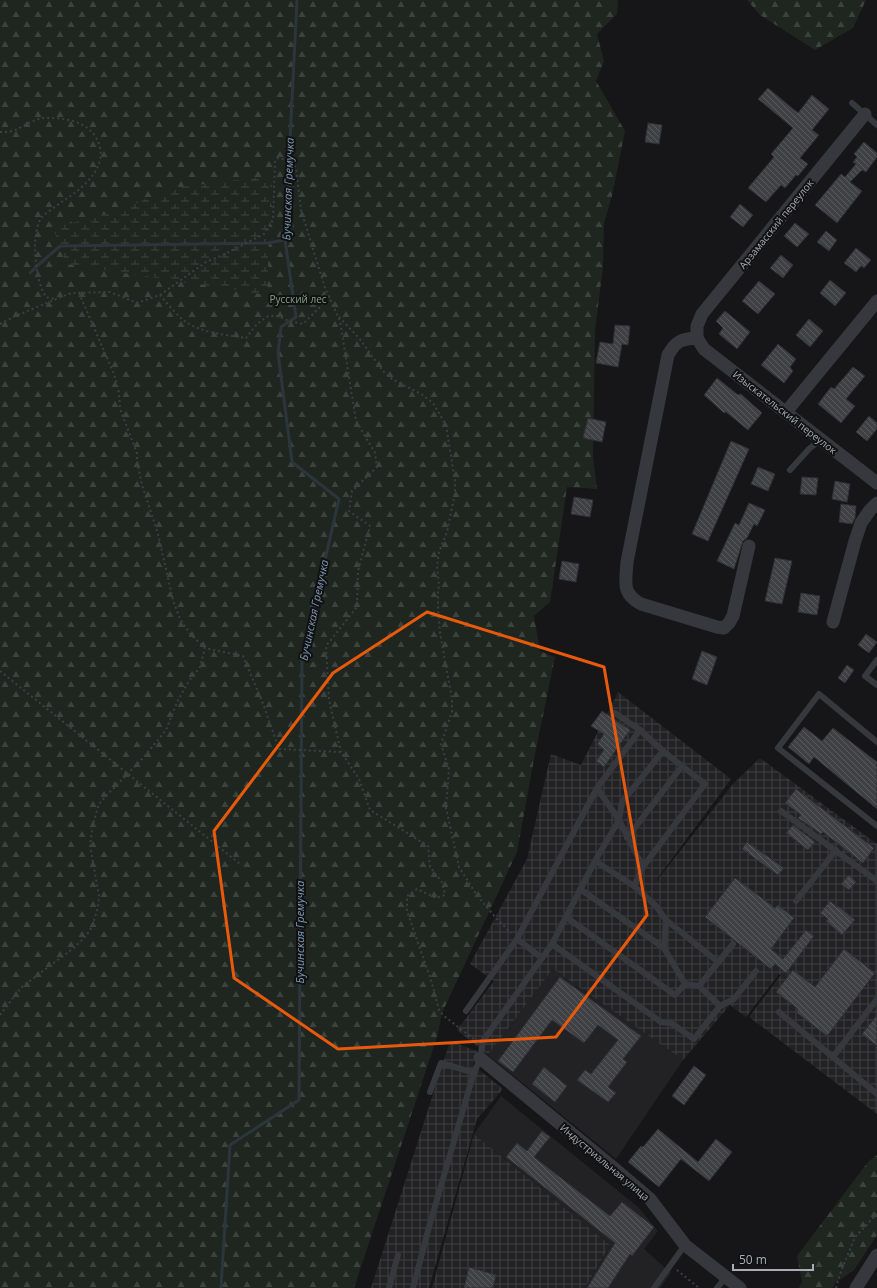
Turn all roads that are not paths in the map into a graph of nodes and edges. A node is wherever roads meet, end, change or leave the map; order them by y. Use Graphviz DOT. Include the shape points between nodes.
graph roads {
  1 [pos="852,103"];
  2 [pos="865,114"];
  3 [pos="877,125"];
  4 [pos="877,301"];
  5 [pos="697,338"];
  6 [pos="786,412"];
  7 [pos="820,440"];
  8 [pos="790,470"];
  9 [pos="877,482"];
  10 [pos="877,503"];
  11 [pos="749,546"];
  12 [pos="833,622"];
  13 [pos="877,660"];
  14 [pos="877,685"];
  15 [pos="615,713"];
  16 [pos="640,730"];
  17 [pos="877,742"];
  18 [pos="663,751"];
  19 [pos="682,766"];
  20 [pos="597,788"];
  21 [pos="781,811"];
  22 [pos="619,820"];
  23 [pos="877,826"];
  24 [pos="627,838"];
  25 [pos="836,850"];
  26 [pos="595,861"];
  27 [pos="643,868"];
  28 [pos="877,881"];
  29 [pos="634,886"];
  30 [pos="580,889"];
  31 [pos="796,901"];
  32 [pos="566,917"];
  33 [pos="666,920"];
  34 [pos="517,939"];
  35 [pos="552,944"];
  36 [pos="733,944"];
  37 [pos="664,948"];
  38 [pos="542,958"];
  39 [pos="718,962"];
  40 [pos="756,971"];
  41 [pos="684,984"];
  42 [pos="699,986"];
  43 [pos="877,999"];
  44 [pos="720,1006"];
  45 [pos="466,1011"];
  46 [pos="779,1012"];
  47 [pos="481,1052"];
  48 [pos="833,1057"];
  49 [pos="474,1073"];
  50 [pos="430,1092"];
  51 [pos="877,1094"];
  52 [pos="685,1245"];
  53 [pos="398,1255"];
  54 [pos="874,1264"];
  55 [pos="726,1276"];
  56 [pos="389,1288"];
  57 [pos="413,1288"];
  58 [pos="654,1288"];
  59 [pos="717,1288"];
  60 [pos="740,1288"];
  61 [pos="856,1288"];
  1 -- 2 [label="lane"];
  2 -- 3 [label="lane"];
  2 -- 5 [label="street, Арзамасский переулок" via="702,314 696,326"];
  4 -- 6 [label="street"];
  5 -- 6 [label="street, Изыскательский переулок" via="704,348"];
  5 -- 11 [label="street" via="683,339 668,355 627,562 626,589 632,599 641,604 724,628 733,616"];
  6 -- 7 [label="street, Изыскательский переулок"];
  7 -- 8 [label="lane"];
  7 -- 9 [label="street, Изыскательский переулок"];
  10 -- 12 [label="street" via="861,523"];
  13 -- 14 [label="lane" via="865,676"];
  15 -- 16 [label="lane"];
  16 -- 18 [label="lane"];
  16 -- 20 [label="lane"];
  17 -- 23 [label="lane" via="819,694 778,748"];
  18 -- 19 [label="lane"];
  18 -- 22 [label="lane" via="622,802"];
  19 -- 24 [label="lane"];
  19 -- 27 [label="lane" via="705,784"];
  20 -- 22 [label="lane"];
  20 -- 34 [label="lane"];
  21 -- 25 [label="lane"];
  22 -- 24 [label="lane"];
  22 -- 26 [label="lane"];
  24 -- 27 [label="lane"];
  25 -- 28 [label="lane"];
  25 -- 31 [label="lane"];
  26 -- 29 [label="lane"];
  26 -- 30 [label="lane"];
  27 -- 29 [label="lane"];
  29 -- 33 [label="lane" via="656,906"];
  30 -- 32 [label="lane"];
  30 -- 37 [label="lane"];
  32 -- 35 [label="lane"];
  32 -- 41 [label="lane" via="675,996"];
  33 -- 37 [label="lane"];
  33 -- 39 [label="lane"];
  34 -- 38 [label="lane"];
  34 -- 45 [label="lane"];
  35 -- 38 [label="lane"];
  35 -- 44 [label="lane" via="661,1022 671,1023 694,1039"];
  36 -- 39 [label="lane"];
  37 -- 41 [label="lane"];
  38 -- 47 [label="lane" via="484,1042"];
  39 -- 42 [label="lane"];
  40 -- 44 [label="lane" via="734,999"];
  41 -- 42 [label="lane"];
  42 -- 44 [label="lane"];
  43 -- 48 [label="lane"];
  46 -- 48 [label="lane"];
  47 -- 49 [label="lane"];
  47 -- 52 [label="street, Индустриальная улица" via="650,1199"];
  48 -- 51 [label="lane"];
  49 -- 50 [label="lane" via="441,1063"];
  49 -- 57 [label="lane"];
  52 -- 55 [label="street, Индустриальная улица"];
  52 -- 58 [label="lane"];
  53 -- 56 [label="lane"];
  54 -- 61 [label="street"];
  55 -- 59 [label="lane"];
  55 -- 60 [label="street, Индустриальная улица"];
}
